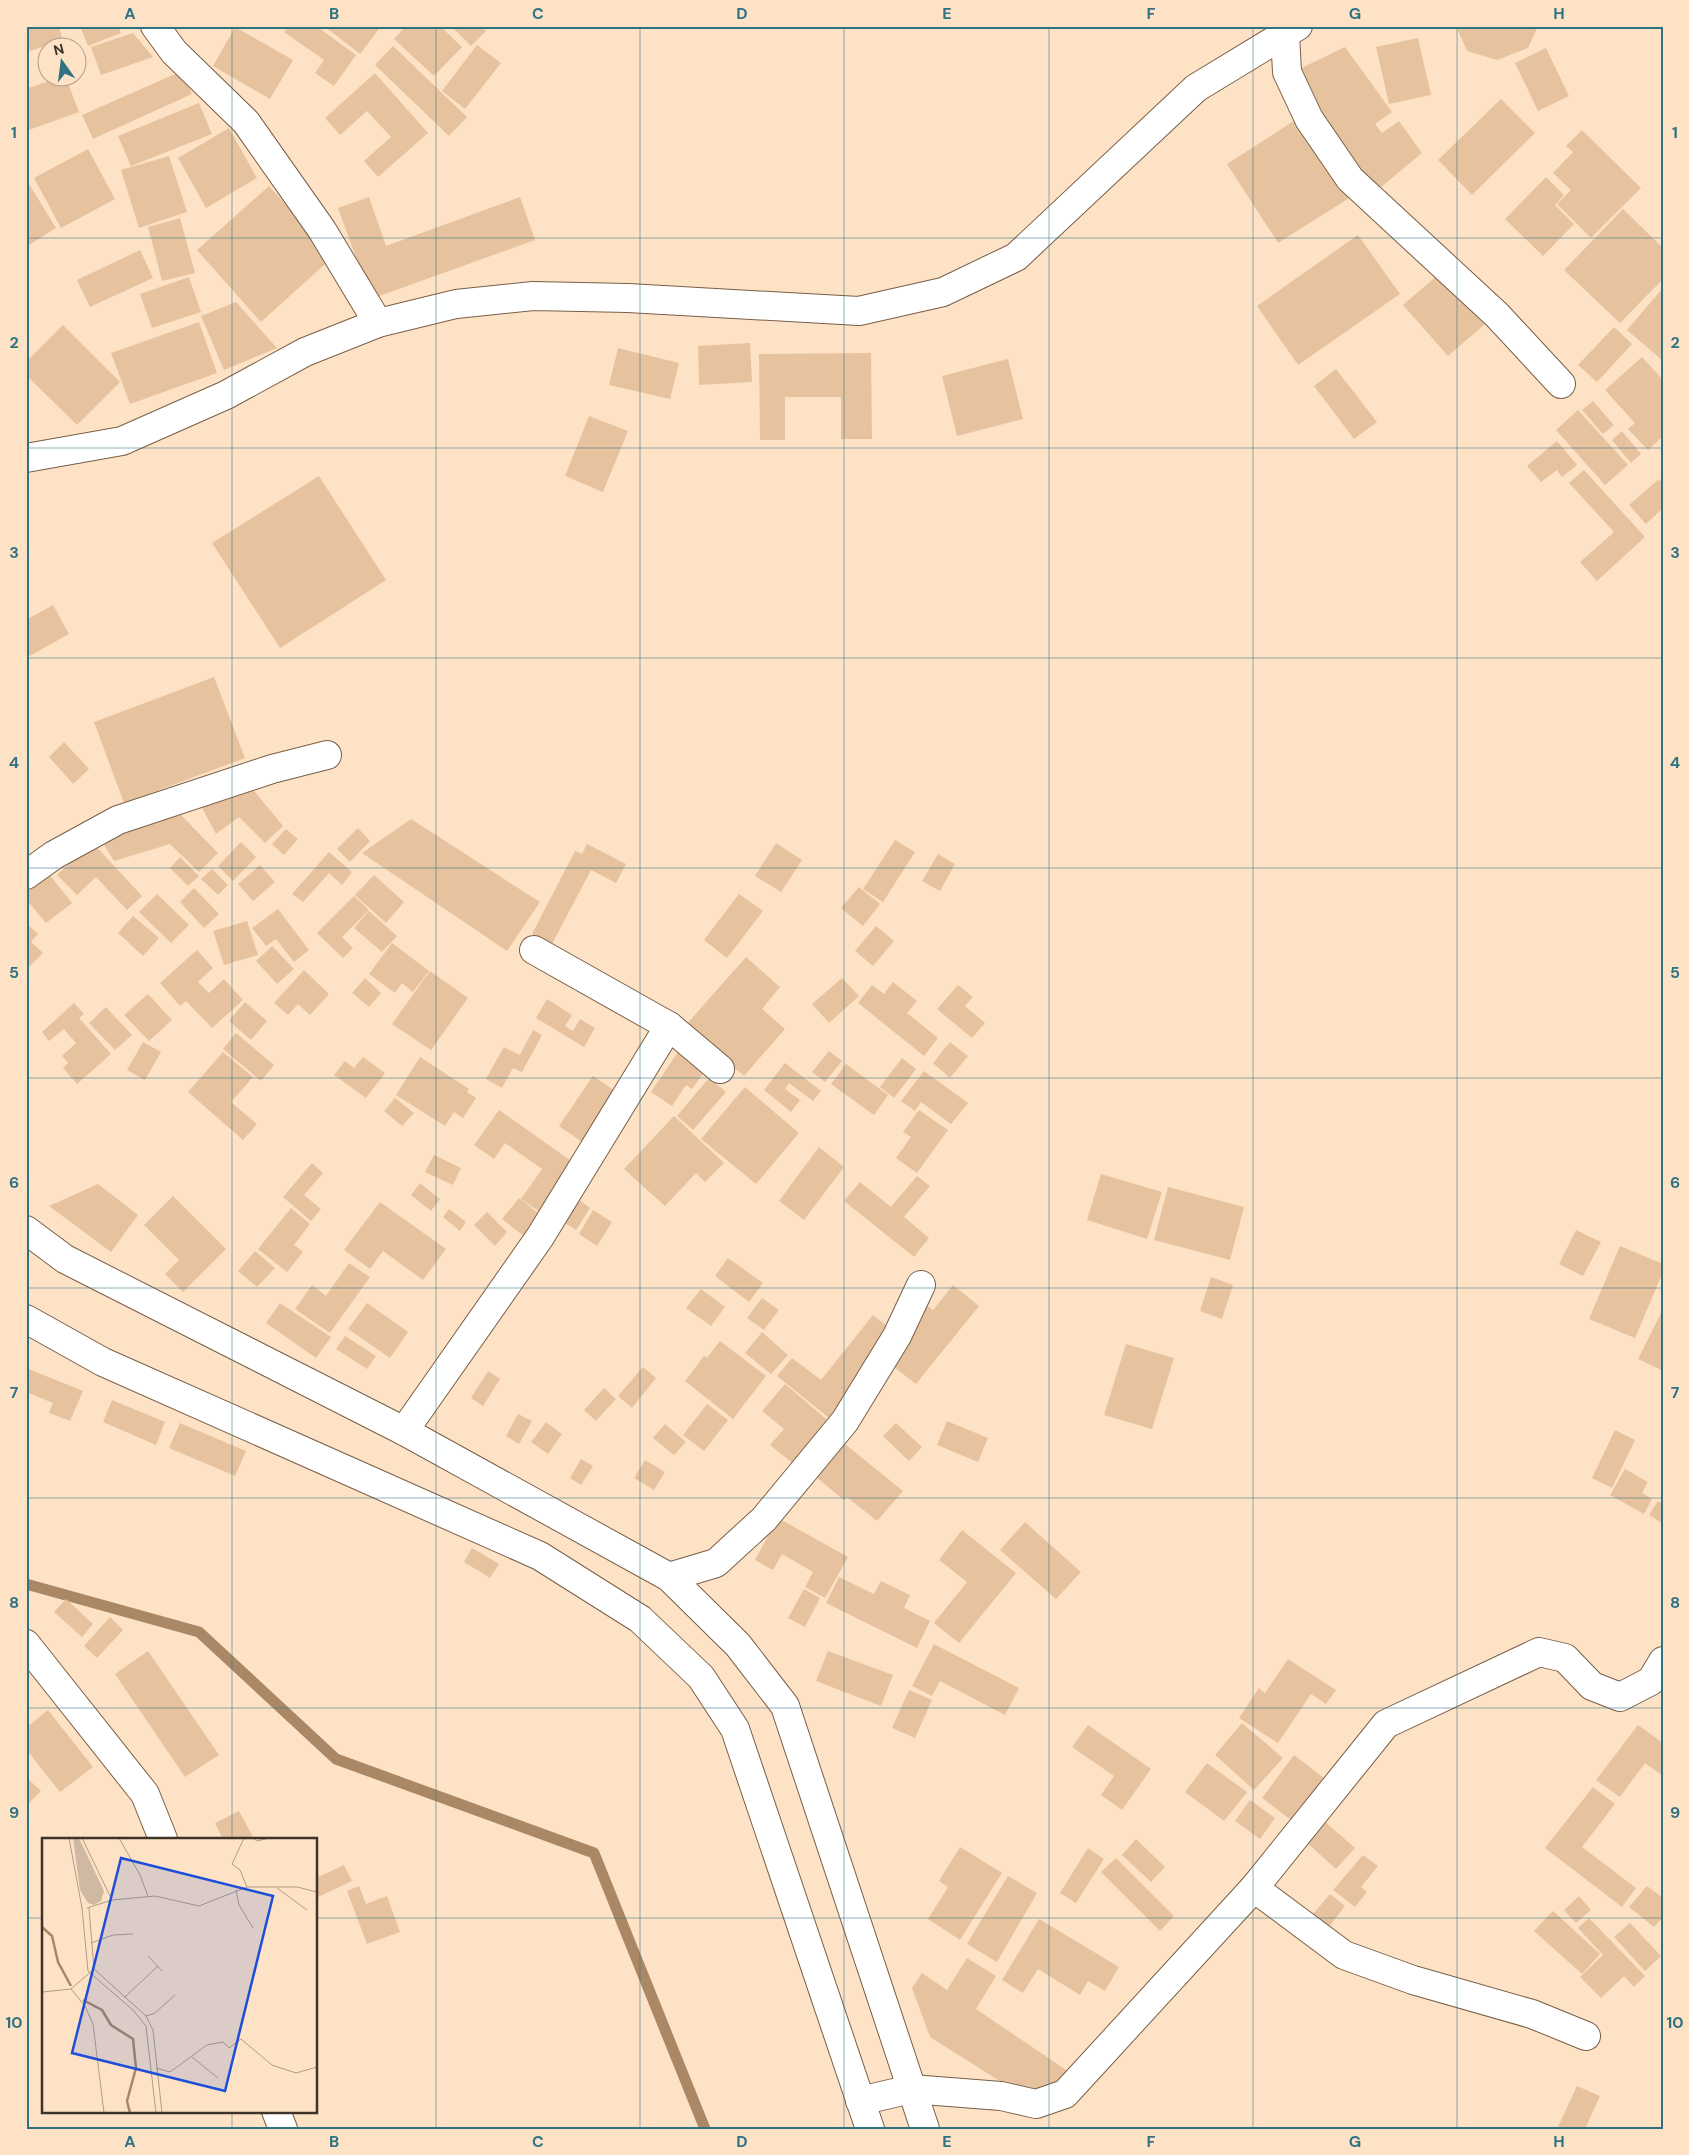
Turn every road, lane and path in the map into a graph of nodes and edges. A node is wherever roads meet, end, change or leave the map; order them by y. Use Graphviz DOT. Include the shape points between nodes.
graph roads {
  1 [pos="155,26"];
  2 [pos="1292,30"];
  3 [pos="378,323"];
  4 [pos="1562,384"];
  5 [pos="26,458"];
  6 [pos="327,755"];
  7 [pos="26,875"];
  8 [pos="534,950"];
  9 [pos="669,1026"];
  10 [pos="720,1069"];
  11 [pos="26,1230"];
  12 [pos="920,1285"];
  13 [pos="26,1319"];
  14 [pos="404,1431"];
  15 [pos="669,1577"];
  16 [pos="26,1644"];
  17 [pos="1663,1661"];
  18 [pos="163,1838"];
  19 [pos="1254,1888"];
  20 [pos="1586,2036"];
  21 [pos="911,2089"];
  22 [pos="860,2101"];
  23 [pos="276,2112"];
  24 [pos="283,2129"];
  25 [pos="870,2129"];
  26 [pos="925,2129"];
  1 -- 3 [label="main road" via="174,52 246,122 322,230"];
  2 -- 3 [label="main road" via="1196,88 1016,257 944,292 859,311 533,296 456,304"];
  2 -- 4 [label="main road" via="1287,72 1309,119 1350,179 1497,315"];
  3 -- 5 [label="main road" via="305,352 226,396 122,441"];
  6 -- 7 [label="main road" via="272,769 118,820 54,855"];
  8 -- 9 [label="main road"];
  9 -- 10 [label="main road"];
  9 -- 14 [label="main road" via="540,1236"];
  11 -- 14 [label="main road" via="65,1259"];
  12 -- 15 [label="main road" via="897,1336 845,1422 764,1519 716,1563"];
  13 -- 22 [label="main road" via="103,1362 540,1556 640,1619 701,1676 735,1729"];
  14 -- 15 [label="main road"];
  15 -- 21 [label="main road" via="738,1645 784,1706"];
  16 -- 18 [label="main road" via="145,1794"];
  17 -- 19 [label="main road" via="1651,1681 1620,1697 1592,1686 1564,1658 1540,1652 1386,1724"];
  19 -- 20 [label="main road" via="1344,1955 1413,1980 1532,2014"];
  19 -- 21 [label="main road" via="1065,2094 1036,2104 1001,2096"];
  21 -- 22 [label="main road"];
  21 -- 26 [label="main road"];
  22 -- 25 [label="main road"];
  23 -- 24 [label="main road"];
}
